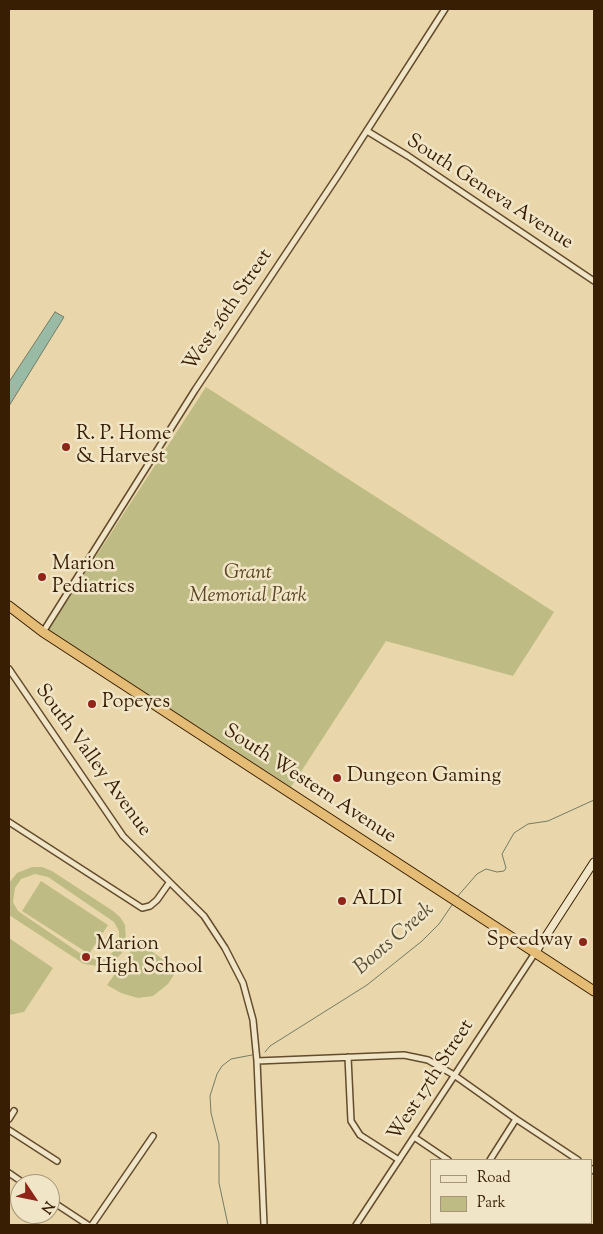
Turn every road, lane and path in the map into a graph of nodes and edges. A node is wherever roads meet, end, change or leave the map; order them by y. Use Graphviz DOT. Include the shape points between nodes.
graph roads {
  1 [pos="445,9"];
  2 [pos="367,131"];
  3 [pos="594,281"];
  4 [pos="9,606"];
  5 [pos="43,632"];
  6 [pos="9,669"];
  7 [pos="9,822"];
  8 [pos="594,862"];
  9 [pos="169,883"];
  10 [pos="535,954"];
  11 [pos="593,991"];
  12 [pos="348,1057"];
  13 [pos="257,1061"];
  14 [pos="454,1075"];
  15 [pos="14,1110"];
  16 [pos="9,1119"];
  17 [pos="516,1119"];
  18 [pos="9,1130"];
  19 [pos="153,1136"];
  20 [pos="414,1138"];
  21 [pos="446,1159"];
  22 [pos="491,1159"];
  23 [pos="576,1159"];
  24 [pos="399,1160"];
  25 [pos="57,1161"];
  26 [pos="60,1207"];
  27 [pos="88,1225"];
  28 [pos="92,1225"];
  29 [pos="264,1225"];
  30 [pos="356,1225"];
  1 -- 2 [label="street, West 26th Street"];
  2 -- 3 [label="street, South Geneva Avenue"];
  2 -- 5 [label="street, West 26th Street" via="195,390"];
  4 -- 5 [label="highway, South Western Avenue"];
  5 -- 10 [label="highway, South Western Avenue"];
  6 -- 9 [label="street, South Valley Avenue" via="123,836"];
  7 -- 9 [label="street" via="142,908 157,900"];
  8 -- 10 [label="street"];
  9 -- 13 [label="street, South Valley Avenue" via="204,916 243,984 253,1020"];
  10 -- 11 [label="highway, South Western Avenue"];
  10 -- 14 [label="street, West 17th Street"];
  12 -- 13 [label="street"];
  12 -- 14 [label="street" via="404,1055 428,1060"];
  12 -- 24 [label="street" via="351,1121 360,1136"];
  13 -- 29 [label="street, South Valley Avenue"];
  14 -- 17 [label="street"];
  14 -- 20 [label="street, West 17th Street"];
  15 -- 16 [label="street"];
  17 -- 22 [label="street"];
  17 -- 23 [label="street"];
  18 -- 25 [label="street"];
  19 -- 28 [label="street"];
  20 -- 21 [label="street"];
  20 -- 24 [label="street, West 17th Street"];
  24 -- 30 [label="street, West 17th Street"];
  26 -- 27 [label="street"];
}
